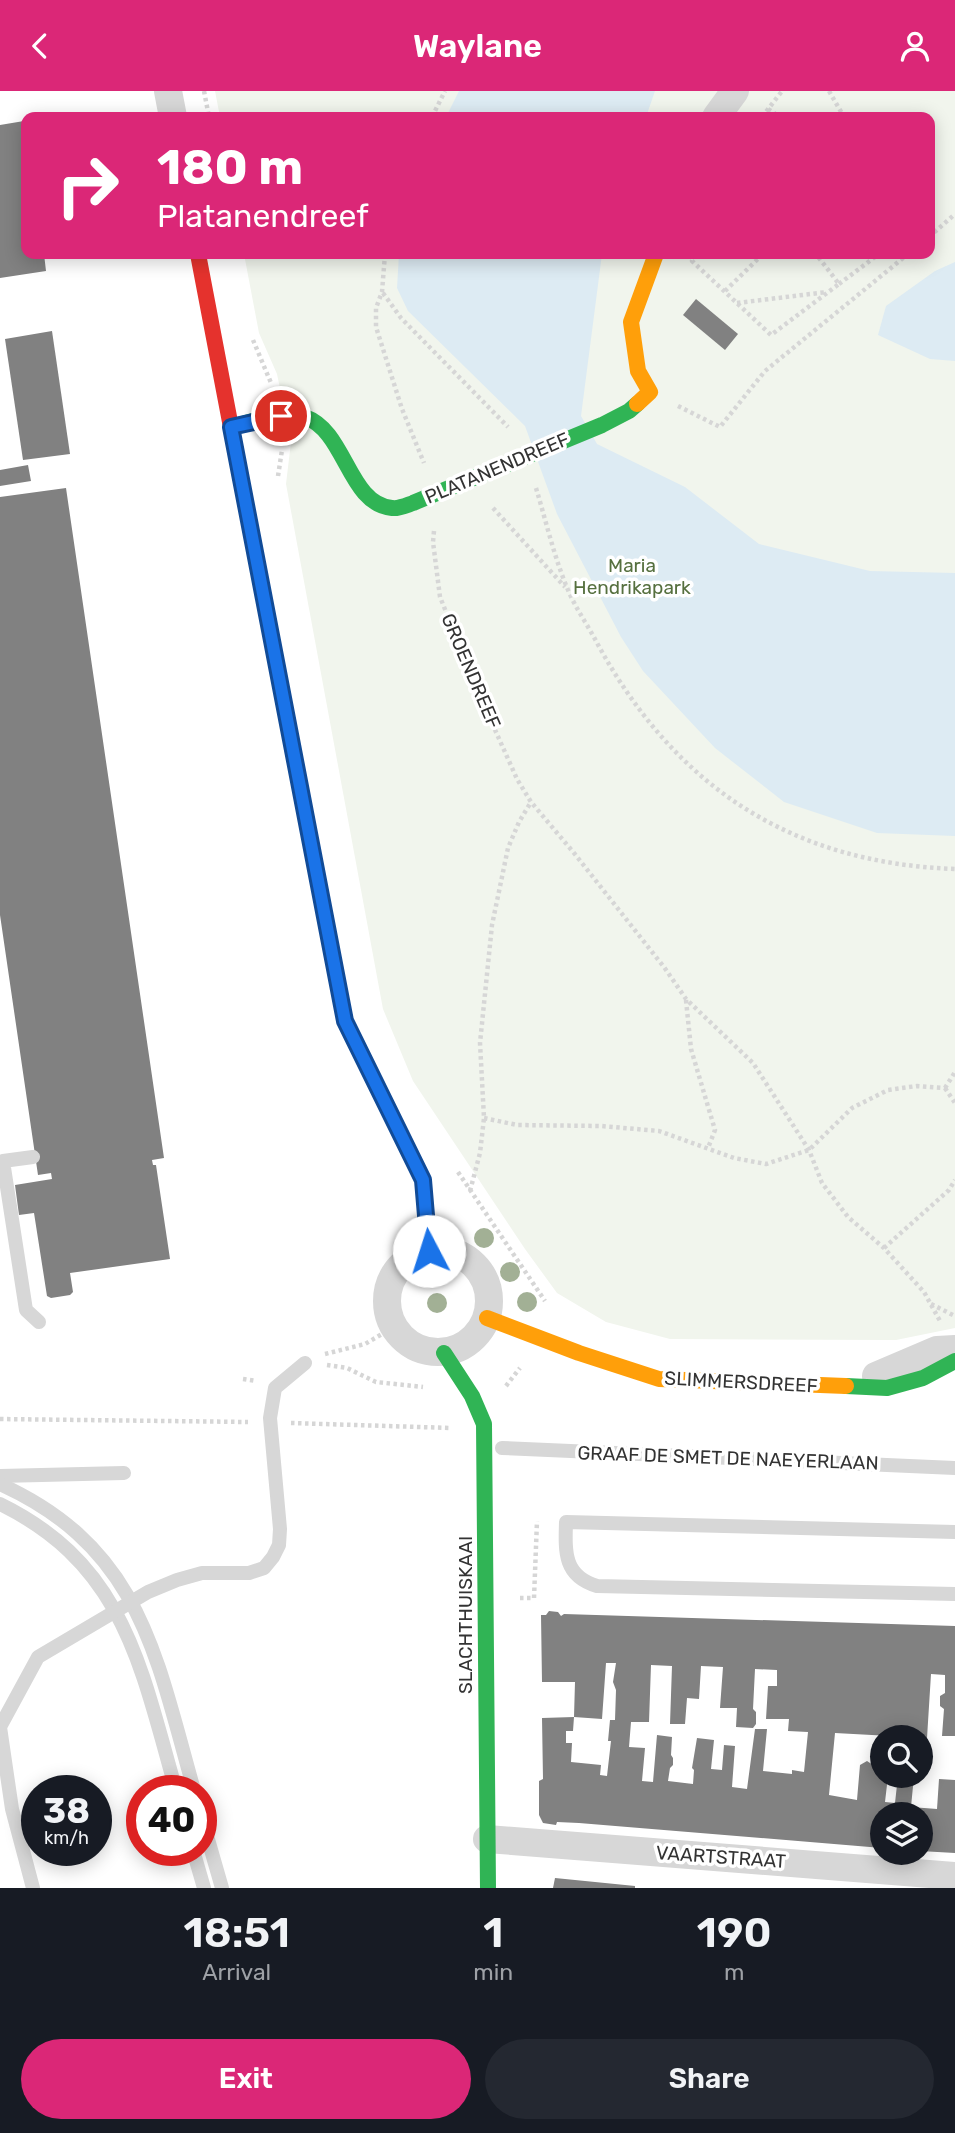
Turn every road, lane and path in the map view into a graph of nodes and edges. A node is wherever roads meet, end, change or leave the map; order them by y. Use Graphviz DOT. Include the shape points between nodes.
graph roads {
  1 [pos="168,91"];
  2 [pos="204,91"];
  3 [pos="445,91"];
  4 [pos="735,91"];
  5 [pos="782,91"];
  6 [pos="829,91"];
  7 [pos="768,109"];
  8 [pos="172,112"];
  9 [pos="208,112"];
  10 [pos="434,112"];
  11 [pos="720,112"];
  12 [pos="766,112"];
  13 [pos="772,112"];
  14 [pos="841,112"];
  15 [pos="955,214"];
  16 [pos="935,232"];
  17 [pos="199,259"];
  18 [pos="385,259"];
  19 [pos="654,259"];
  20 [pos="693,259"];
  21 [pos="758,259"];
  22 [pos="821,259"];
  23 [pos="868,259"];
  24 [pos="902,259"];
  25 [pos="839,284"];
  26 [pos="725,291"];
  27 [pos="382,292"];
  28 [pos="828,292"];
  29 [pos="737,303"];
  30 [pos="249,331"];
  31 [pos="650,391"];
  32 [pos="281,416"];
  33 [pos="231,427"];
  34 [pos="514,433"];
  35 [pos="468,479"];
  36 [pos="533,480"];
  37 [pos="277,481"];
  38 [pos="432,495"];
  39 [pos="568,590"];
  40 [pos="531,802"];
  41 [pos="955,869"];
  42 [pos="686,999"];
  43 [pos="955,1072"];
  44 [pos="945,1088"];
  45 [pos="955,1103"];
  46 [pos="484,1118"];
  47 [pos="708,1148"];
  48 [pos="809,1150"];
  49 [pos="33,1157"];
  50 [pos="456,1169"];
  51 [pos="955,1180"];
  52 [pos="470,1192"];
  53 [pos="884,1248"];
  54 [pos="429,1251"];
  55 [pos="930,1303"];
  56 [pos="550,1306"];
  57 [pos="955,1316"];
  58 [pos="487,1318"];
  59 [pos="39,1322"];
  60 [pos="394,1327"];
  61 [pos="932,1329"];
  62 [pos="949,1337"];
  63 [pos="444,1353"];
  64 [pos="955,1361"];
  65 [pos="305,1363"];
  66 [pos="845,1387"];
  67 [pos="434,1388"];
  68 [pos="0,1419"];
  69 [pos="253,1422"];
  70 [pos="280,1423"];
  71 [pos="403,1426"];
  72 [pos="502,1448"];
  73 [pos="955,1468"];
  74 [pos="124,1473"];
  75 [pos="0,1476"];
  76 [pos="0,1485"];
  77 [pos="0,1504"];
  78 [pos="537,1521"];
  79 [pos="955,1532"];
  80 [pos="955,1594"];
  81 [pos="534,1598"];
  82 [pos="172,1775"];
  83 [pos="190,1775"];
  84 [pos="487,1839"];
  85 [pos="199,1866"];
  86 [pos="216,1866"];
  87 [pos="955,1875"];
  88 [pos="33,1888"];
  89 [pos="205,1888"];
  90 [pos="222,1888"];
  91 [pos="488,1888"];
  1 -- 8 [label="street"];
  2 -- 9 [label="path"];
  3 -- 10 [label="path"];
  4 -- 11 [label="street"];
  5 -- 7 [label="path"];
  6 -- 14 [label="path"];
  7 -- 12 [label="path"];
  7 -- 13 [label="path"];
  15 -- 16 [label="path"];
  17 -- 33 [label="street"];
  18 -- 27 [label="path, GROENDREEF"];
  19 -- 31 [label="street" via="631,322 638,372"];
  20 -- 26 [label="path"];
  21 -- 26 [label="path"];
  22 -- 25 [label="path"];
  23 -- 25 [label="path"];
  24 -- 31 [label="path" via="765,371 720,427"];
  25 -- 28 [label="path"];
  26 -- 29 [label="path"];
  27 -- 34 [label="path" via="401,318"];
  27 -- 38 [label="path, GROENDREEF" via="376,327"];
  28 -- 29 [label="path"];
  28 -- 29 [label="path" via="771,335"];
  30 -- 32 [label="path"];
  31 -- 35 [label="street, PLATANENDREEF" via="629,411 602,425"];
  32 -- 33 [label="street, PLATANENDREEF"];
  32 -- 37 [label="path"];
  32 -- 38 [label="street, PLATANENDREEF" via="305,417 321,424 359,487 373,500 391,508"];
  33 -- 54 [label="street" via="345,1021 423,1180"];
  35 -- 38 [label="street, PLATANENDREEF"];
  35 -- 39 [label="path"];
  36 -- 39 [label="path"];
  38 -- 40 [label="path, GROENDREEF" via="440,597 483,703"];
  39 -- 41 [label="path" via="620,683 652,725 710,784 742,808 817,845 865,859"];
  40 -- 42 [label="path, GROENDREEF"];
  40 -- 46 [label="path" via="508,848 492,925 480,1043"];
  42 -- 47 [label="path" via="691,1049 715,1130"];
  42 -- 48 [label="path, GROENDREEF" via="753,1063"];
  43 -- 44 [label="path"];
  44 -- 45 [label="path"];
  44 -- 48 [label="path" via="888,1090 852,1108"];
  46 -- 47 [label="path" via="517,1125 659,1131"];
  46 -- 52 [label="path"];
  47 -- 48 [label="path" via="766,1164"];
  48 -- 53 [label="path, GROENDREEF" via="822,1183 848,1217"];
  49 -- 59 [label="lane" via="3,1161 26,1310"];
  50 -- 52 [label="path"];
  51 -- 53 [label="path" via="950,1191"];
  52 -- 56 [label="path"];
  53 -- 55 [label="path, GROENDREEF"];
  54 -- 58 [label="street" via="459,1254 482,1274 490,1303"];
  54 -- 60 [label="street" via="410,1258 396,1271 388,1289 387,1309"];
  55 -- 57 [label="path"];
  55 -- 62 [label="path, GROENDREEF"];
  58 -- 63 [label="street" via="475,1338"];
  58 -- 66 [label="street, SLIMMERSDREEF" via="659,1379"];
  60 -- 63 [label="street" via="407,1342 424,1351"];
  60 -- 65 [label="path" via="365,1343"];
  61 -- 62 [label="path"];
  62 -- 66 [label="street, SLIMMERSDREEF" via="937,1350"];
  63 -- 84 [label="street, SLACHTHUISKAAI" via="481,1409 484,1424"];
  64 -- 66 [label="street" via="923,1378 887,1388"];
  65 -- 67 [label="path" via="347,1367 376,1382"];
  65 -- 88 [label="lane" via="275,1388 272,1400 280,1529 279,1545 264,1568 249,1573 202,1573 177,1580 148,1592 38,1657 0,1727 12,1808"];
  68 -- 69 [label="path"];
  70 -- 71 [label="path"];
  72 -- 73 [label="lane, GRAAF DE SMET DE NAEYERLAAN"];
  74 -- 75 [label="lane"];
  76 -- 83 [label="lane" via="73,1528 124,1587 146,1632"];
  77 -- 82 [label="lane" via="56,1538 109,1598 132,1643"];
  78 -- 81 [label="path"];
  79 -- 80 [label="lane" via="566,1522 565,1553 582,1582 597,1587"];
  84 -- 87 [label="street, VAARTSTRAAT"];
  84 -- 91 [label="street, SLACHTHUISKAAI"];
  85 -- 89 [label="lane"];
  86 -- 90 [label="lane"];
}
